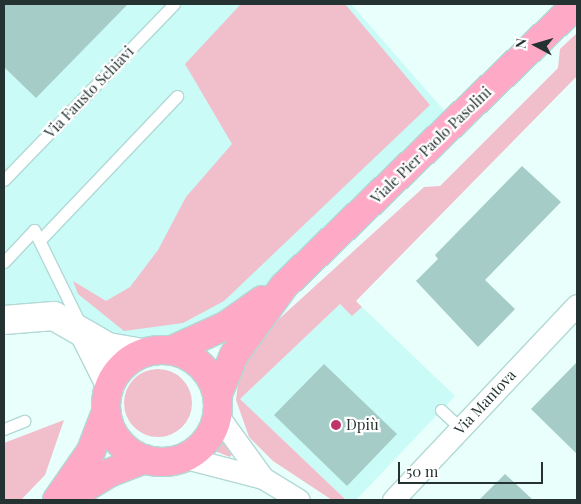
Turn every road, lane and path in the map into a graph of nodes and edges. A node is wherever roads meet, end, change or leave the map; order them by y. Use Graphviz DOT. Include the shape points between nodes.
graph roads {
  1 [pos="174,4"];
  2 [pos="577,4"];
  3 [pos="177,96"];
  4 [pos="4,180"];
  5 [pos="40,240"];
  6 [pos="4,262"];
  7 [pos="284,286"];
  8 [pos="577,305"];
  9 [pos="4,320"];
  10 [pos="85,335"];
  11 [pos="172,350"];
  12 [pos="142,353"];
  13 [pos="110,385"];
  14 [pos="218,405"];
  15 [pos="441,410"];
  16 [pos="106,412"];
  17 [pos="24,421"];
  18 [pos="460,428"];
  19 [pos="4,430"];
  20 [pos="186,458"];
  21 [pos="145,459"];
  22 [pos="263,478"];
  23 [pos="57,500"];
  24 [pos="65,500"];
  25 [pos="299,500"];
  26 [pos="393,500"];
  1 -- 4 [label="lane, Via Fausto Schiavi"];
  2 -- 7 [label="main road, Viale Pier Paolo Pasolini"];
  3 -- 5 [label="lane"];
  5 -- 6 [label="lane" via="34,230"];
  5 -- 10 [label="lane"];
  7 -- 11 [label="main road, Viale Pier Paolo Pasolini" via="227,324"];
  7 -- 14 [label="main road, Viale Pier Paolo Pasolini" via="234,355"];
  8 -- 18 [label="street, Via Mantova"];
  9 -- 10 [label="street" via="54,316"];
  10 -- 12 [label="street" via="108,347"];
  10 -- 13 [label="street"];
  11 -- 12 [label="main road"];
  11 -- 14 [label="main road" via="202,366"];
  12 -- 13 [label="main road" via="124,364"];
  13 -- 16 [label="main road"];
  14 -- 20 [label="main road" via="202,446"];
  14 -- 22 [label="street"];
  15 -- 18 [label="lane"];
  16 -- 21 [label="main road" via="121,444"];
  16 -- 23 [label="main road" via="92,450"];
  17 -- 19 [label="lane"];
  18 -- 26 [label="street, Via Mantova"];
  20 -- 21 [label="main road" via="168,462"];
  20 -- 22 [label="street"];
  21 -- 24 [label="main road" via="110,473"];
  22 -- 25 [label="street"];
}
